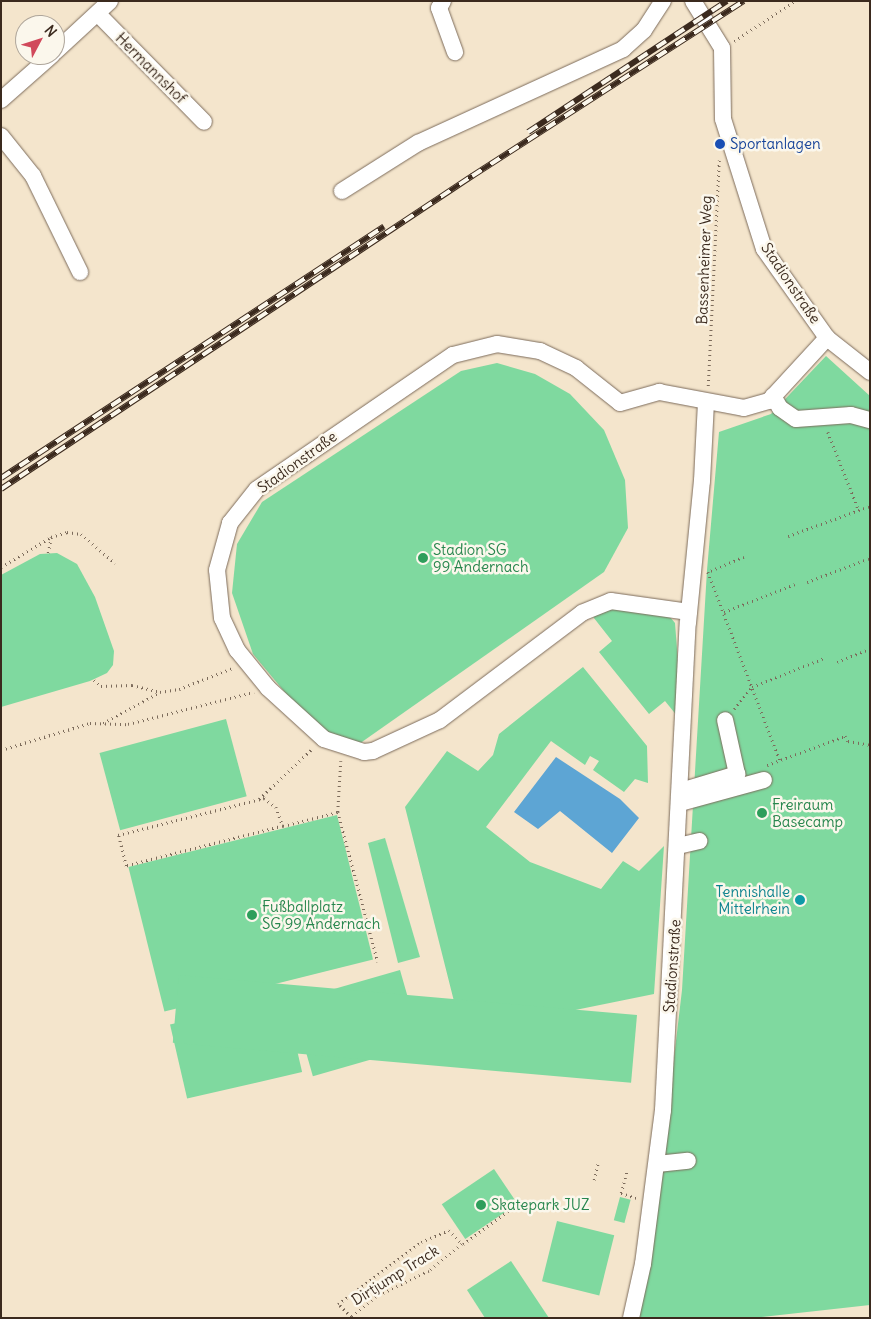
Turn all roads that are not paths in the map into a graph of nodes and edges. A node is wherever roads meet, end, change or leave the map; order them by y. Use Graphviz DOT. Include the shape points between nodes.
graph roads {
  1 [pos="110,1"];
  2 [pos="443,1"];
  3 [pos="662,1"];
  4 [pos="693,1"];
  5 [pos="98,14"];
  6 [pos="65,43"];
  7 [pos="455,52"];
  8 [pos="41,65"];
  9 [pos="1,100"];
  10 [pos="204,122"];
  11 [pos="1,136"];
  12 [pos="342,191"];
  13 [pos="80,272"];
  14 [pos="827,338"];
  15 [pos="870,372"];
  16 [pos="773,396"];
  17 [pos="706,403"];
  18 [pos="870,420"];
  19 [pos="690,612"];
  20 [pos="724,720"];
  21 [pos="763,773"];
  22 [pos="681,797"];
  23 [pos="699,841"];
  24 [pos="678,846"];
  25 [pos="688,1161"];
  26 [pos="657,1164"];
  27 [pos="631,1318"];
  1 -- 5 [label="street"];
  2 -- 7 [label="street" via="439,8"];
  3 -- 12 [label="street" via="644,30 623,49 418,143"];
  4 -- 14 [label="street, Stadionstraße" via="722,48 723,119 764,249"];
  5 -- 6 [label="street"];
  5 -- 10 [label="street, Hermannshof"];
  8 -- 9 [label="street"];
  11 -- 13 [label="street" via="33,176"];
  14 -- 15 [label="street, Stadionstraße"];
  14 -- 16 [label="street, Stadionstraße"];
  16 -- 17 [label="street, Stadionstraße" via="760,405 744,408"];
  16 -- 18 [label="street" via="780,408 796,419 851,415"];
  17 -- 19 [label="street, Stadionstraße"];
  17 -- 19 [label="street, Stadionstraße" via="659,392 620,404 576,368 540,351 498,344 453,355 278,473 243,503 230,523 217,590 222,618 247,662 268,688 324,739 342,747 373,751 440,720 582,613 611,601"];
  19 -- 22 [label="street, Stadionstraße"];
  20 -- 22 [label="street" via="737,774"];
  21 -- 22 [label="street"];
  22 -- 24 [label="street, Stadionstraße"];
  23 -- 24 [label="street"];
  24 -- 26 [label="street, Stadionstraße"];
  25 -- 26 [label="street"];
  26 -- 27 [label="street, Stadionstraße" via="657,1188"];
}
